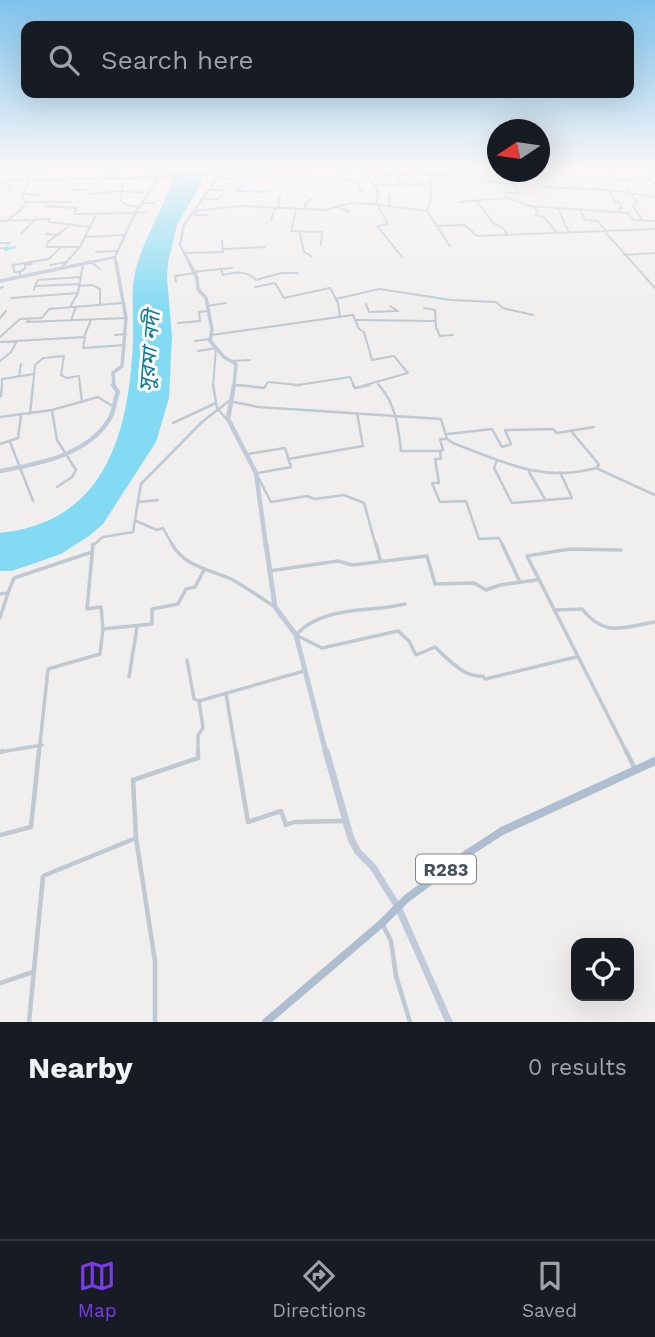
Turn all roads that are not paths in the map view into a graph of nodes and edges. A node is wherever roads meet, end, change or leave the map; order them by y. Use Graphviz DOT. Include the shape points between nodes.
graph roads {
  1 [pos="12,217"];
  2 [pos="95,217"];
  3 [pos="133,217"];
  4 [pos="191,217"];
  5 [pos="273,217"];
  6 [pos="294,217"];
  7 [pos="384,217"];
  8 [pos="430,217"];
  9 [pos="488,217"];
  10 [pos="540,217"];
  11 [pos="562,217"];
  12 [pos="583,217"];
  13 [pos="631,217"];
  14 [pos="640,217"];
  15 [pos="36,219"];
  16 [pos="8,220"];
  17 [pos="271,220"];
  18 [pos="642,220"];
  19 [pos="0,221"];
  20 [pos="655,221"];
  21 [pos="72,224"];
  22 [pos="388,224"];
  23 [pos="436,226"];
  24 [pos="90,227"];
  25 [pos="393,229"];
  26 [pos="654,230"];
  27 [pos="299,231"];
  28 [pos="606,232"];
  29 [pos="48,233"];
  30 [pos="556,233"];
  31 [pos="569,233"];
  32 [pos="22,234"];
  33 [pos="507,234"];
  34 [pos="59,235"];
  35 [pos="124,236"];
  36 [pos="85,237"];
  37 [pos="222,241"];
  38 [pos="0,243"];
  39 [pos="10,243"];
  40 [pos="321,245"];
  41 [pos="450,246"];
  42 [pos="60,247"];
  43 [pos="80,247"];
  44 [pos="265,247"];
  45 [pos="0,248"];
  46 [pos="5,248"];
  47 [pos="223,249"];
  48 [pos="118,251"];
  49 [pos="96,252"];
  50 [pos="185,253"];
  51 [pos="655,253"];
  52 [pos="624,255"];
  53 [pos="311,256"];
  54 [pos="116,257"];
  55 [pos="402,257"];
  56 [pos="67,262"];
  57 [pos="91,262"];
  58 [pos="32,264"];
  59 [pos="83,264"];
  60 [pos="50,265"];
  61 [pos="232,268"];
  62 [pos="61,269"];
  63 [pos="100,269"];
  64 [pos="221,269"];
  65 [pos="194,272"];
  66 [pos="298,273"];
  67 [pos="20,274"];
  68 [pos="81,277"];
  69 [pos="1,281"];
  70 [pos="176,282"];
  71 [pos="80,285"];
  72 [pos="1,287"];
  73 [pos="255,287"];
  74 [pos="655,288"];
  75 [pos="78,293"];
  76 [pos="11,298"];
  77 [pos="336,299"];
  78 [pos="122,303"];
  79 [pos="226,303"];
  80 [pos="100,304"];
  81 [pos="366,304"];
  82 [pos="390,306"];
  83 [pos="76,307"];
  84 [pos="70,308"];
  85 [pos="207,308"];
  86 [pos="424,308"];
  87 [pos="6,311"];
  88 [pos="386,311"];
  89 [pos="533,315"];
  90 [pos="340,317"];
  91 [pos="0,318"];
  92 [pos="126,318"];
  93 [pos="29,319"];
  94 [pos="389,319"];
  95 [pos="90,320"];
  96 [pos="357,320"];
  97 [pos="435,320"];
  98 [pos="70,321"];
  99 [pos="178,323"];
  100 [pos="126,334"];
  101 [pos="115,335"];
  102 [pos="453,335"];
  103 [pos="0,337"];
  104 [pos="84,337"];
  105 [pos="211,337"];
  106 [pos="17,341"];
  107 [pos="195,341"];
  108 [pos="0,342"];
  109 [pos="125,345"];
  110 [pos="216,348"];
  111 [pos="198,351"];
  112 [pos="250,359"];
  113 [pos="231,361"];
  114 [pos="0,362"];
  115 [pos="21,365"];
  116 [pos="1,373"];
  117 [pos="34,374"];
  118 [pos="19,376"];
  119 [pos="2,379"];
  120 [pos="378,383"];
  121 [pos="237,385"];
  122 [pos="1,396"];
  123 [pos="229,401"];
  124 [pos="82,402"];
  125 [pos="216,403"];
  126 [pos="114,407"];
  127 [pos="218,409"];
  128 [pos="52,410"];
  129 [pos="357,413"];
  130 [pos="30,414"];
  131 [pos="21,415"];
  132 [pos="397,416"];
  133 [pos="0,418"];
  134 [pos="173,423"];
  135 [pos="230,423"];
  136 [pos="594,426"];
  137 [pos="571,431"];
  138 [pos="448,434"];
  139 [pos="447,439"];
  140 [pos="10,442"];
  141 [pos="0,444"];
  142 [pos="440,451"];
  143 [pos="64,453"];
  144 [pos="248,454"];
  145 [pos="288,459"];
  146 [pos="497,460"];
  147 [pos="21,467"];
  148 [pos="596,468"];
  149 [pos="0,471"];
  150 [pos="529,472"];
  151 [pos="560,472"];
  152 [pos="256,473"];
  153 [pos="57,487"];
  154 [pos="655,495"];
  155 [pos="545,499"];
  156 [pos="158,500"];
  157 [pos="33,501"];
  158 [pos="139,502"];
  159 [pos="136,521"];
  160 [pos="621,550"];
  161 [pos="92,552"];
  162 [pos="381,560"];
  163 [pos="204,570"];
  164 [pos="269,572"];
  165 [pos="538,580"];
  166 [pos="519,582"];
  167 [pos="8,593"];
  168 [pos="0,594"];
  169 [pos="405,604"];
  170 [pos="275,607"];
  171 [pos="554,609"];
  172 [pos="0,618"];
  173 [pos="655,622"];
  174 [pos="137,627"];
  175 [pos="103,629"];
  176 [pos="296,635"];
  177 [pos="576,657"];
  178 [pos="187,660"];
  179 [pos="304,670"];
  180 [pos="129,677"];
  181 [pos="226,694"];
  182 [pos="199,701"];
  183 [pos="42,745"];
  184 [pos="0,752"];
  185 [pos="655,761"];
  186 [pos="636,771"];
  187 [pos="344,821"];
  188 [pos="0,835"];
  189 [pos="136,838"];
  190 [pos="398,907"];
  191 [pos="382,924"];
  192 [pos="34,972"];
  193 [pos="0,983"];
  194 [pos="29,1022"];
  195 [pos="155,1022"];
  196 [pos="266,1022"];
  197 [pos="410,1022"];
  198 [pos="449,1022"];
  1 -- 16 [label="street"];
  2 -- 24 [label="street"];
  3 -- 35 [label="street"];
  4 -- 50 [label="street" via="181,242"];
  5 -- 17 [label="street"];
  6 -- 27 [label="street" via="291,230"];
  7 -- 22 [label="street"];
  8 -- 23 [label="street"];
  9 -- 33 [label="street"];
  10 -- 30 [label="street"];
  11 -- 31 [label="street"];
  12 -- 28 [label="street" via="598,220"];
  13 -- 18 [label="street"];
  14 -- 18 [label="street"];
  15 -- 16 [label="street"];
  15 -- 21 [label="street"];
  15 -- 32 [label="street"];
  16 -- 19 [label="street"];
  18 -- 20 [label="street"];
  21 -- 24 [label="street"];
  21 -- 34 [label="street"];
  22 -- 25 [label="street"];
  22 -- 55 [label="street" via="377,226"];
  23 -- 33 [label="street" via="465,225 477,236"];
  23 -- 41 [label="street"];
  24 -- 36 [label="street"];
  26 -- 28 [label="street"];
  27 -- 40 [label="street" via="322,232"];
  27 -- 53 [label="street" via="304,252"];
  28 -- 31 [label="street"];
  28 -- 52 [label="street"];
  29 -- 34 [label="street"];
  30 -- 31 [label="street"];
  30 -- 33 [label="street"];
  34 -- 42 [label="street" via="46,246"];
  35 -- 36 [label="street"];
  35 -- 48 [label="street"];
  36 -- 43 [label="street"];
  37 -- 47 [label="street"];
  38 -- 39 [label="street"];
  42 -- 43 [label="street"];
  42 -- 67 [label="street" via="49,259 13,265 14,272"];
  43 -- 56 [label="street"];
  44 -- 47 [label="street"];
  45 -- 46 [label="street"];
  47 -- 50 [label="street"];
  48 -- 49 [label="street"];
  48 -- 54 [label="street"];
  50 -- 65 [label="street"];
  51 -- 52 [label="street"];
  52 -- 74 [label="street"];
  54 -- 57 [label="street"];
  54 -- 78 [label="street"];
  56 -- 60 [label="street"];
  56 -- 62 [label="street"];
  57 -- 59 [label="street"];
  57 -- 63 [label="street"];
  58 -- 67 [label="street"];
  59 -- 62 [label="street"];
  59 -- 68 [label="street"];
  61 -- 64 [label="street"];
  62 -- 67 [label="street"];
  64 -- 65 [label="street"];
  64 -- 66 [label="street" via="223,275 250,274 256,280"];
  65 -- 70 [label="street" via="175,276"];
  65 -- 85 [label="street"];
  67 -- 69 [label="street"];
  68 -- 71 [label="street"];
  68 -- 71 [label="street" via="40,280 35,288"];
  69 -- 72 [label="street"];
  71 -- 75 [label="street"];
  71 -- 80 [label="street" via="99,287"];
  73 -- 77 [label="street" via="275,283 284,298 330,288"];
  75 -- 76 [label="street"];
  75 -- 84 [label="street"];
  77 -- 89 [label="street" via="379,289 496,302"];
  77 -- 90 [label="street"];
  78 -- 80 [label="street"];
  78 -- 92 [label="street"];
  79 -- 85 [label="street"];
  80 -- 83 [label="street"];
  81 -- 88 [label="street" via="369,312"];
  82 -- 88 [label="street" via="398,311"];
  83 -- 84 [label="street"];
  83 -- 98 [label="street"];
  84 -- 93 [label="street" via="49,309 42,318"];
  85 -- 99 [label="street" via="199,312 200,321"];
  85 -- 105 [label="street"];
  86 -- 97 [label="street" via="435,310"];
  87 -- 91 [label="street"];
  88 -- 94 [label="street"];
  90 -- 96 [label="street" via="354,315"];
  90 -- 105 [label="street"];
  92 -- 95 [label="street"];
  92 -- 100 [label="street"];
  93 -- 98 [label="street" via="27,322"];
  93 -- 103 [label="street" via="20,319"];
  94 -- 96 [label="street"];
  94 -- 97 [label="street"];
  95 -- 98 [label="street"];
  95 -- 104 [label="street"];
  96 -- 120 [label="street" via="372,360 394,356 408,373"];
  97 -- 102 [label="street" via="440,336"];
  100 -- 101 [label="street"];
  100 -- 109 [label="street"];
  104 -- 106 [label="street"];
  104 -- 109 [label="street" via="83,348"];
  105 -- 107 [label="street"];
  105 -- 110 [label="street"];
  106 -- 108 [label="street"];
  106 -- 114 [label="street"];
  109 -- 126 [label="street" via="121,369 113,373 118,393"];
  110 -- 111 [label="street"];
  110 -- 113 [label="street"];
  110 -- 125 [label="street"];
  112 -- 113 [label="street"];
  113 -- 121 [label="street" via="236,365"];
  115 -- 118 [label="street"];
  116 -- 119 [label="street"];
  117 -- 118 [label="street"];
  117 -- 124 [label="street" via="41,359 64,356 61,375 79,376"];
  117 -- 130 [label="street"];
  118 -- 119 [label="street"];
  119 -- 122 [label="street"];
  120 -- 121 [label="street" via="355,388 350,377 298,385 268,382 264,388"];
  120 -- 132 [label="street"];
  121 -- 123 [label="street"];
  123 -- 127 [label="street"];
  123 -- 129 [label="street"];
  123 -- 135 [label="street"];
  124 -- 126 [label="street" via="99,397"];
  124 -- 128 [label="street"];
  125 -- 127 [label="street"];
  125 -- 134 [label="street"];
  126 -- 143 [label="street" via="99,433"];
  127 -- 135 [label="street"];
  127 -- 158 [label="street" via="152,470 141,484"];
  128 -- 130 [label="street"];
  128 -- 143 [label="street"];
  129 -- 132 [label="street"];
  129 -- 145 [label="street" via="363,446"];
  130 -- 131 [label="street"];
  131 -- 133 [label="street"];
  131 -- 140 [label="street" via="19,436"];
  132 -- 138 [label="street" via="441,419"];
  132 -- 142 [label="street" via="401,451"];
  135 -- 144 [label="street"];
  136 -- 137 [label="street"];
  137 -- 138 [label="street" via="505,430 511,444 502,447 492,429"];
  137 -- 148 [label="street" via="597,462"];
  138 -- 139 [label="street"];
  139 -- 142 [label="street" via="440,439"];
  139 -- 146 [label="street"];
  140 -- 141 [label="street"];
  140 -- 147 [label="street"];
  142 -- 166 [label="street" via="436,459 439,483 432,483 440,502 466,501 480,540 499,538"];
  143 -- 147 [label="street"];
  143 -- 153 [label="street" via="76,470"];
  144 -- 145 [label="street" via="285,448"];
  144 -- 152 [label="street"];
  145 -- 152 [label="street" via="291,467"];
  146 -- 150 [label="street"];
  146 -- 155 [label="street" via="494,468 512,503"];
  147 -- 149 [label="street"];
  147 -- 157 [label="street"];
  148 -- 151 [label="street"];
  148 -- 154 [label="street"];
  150 -- 151 [label="street"];
  150 -- 155 [label="street"];
  151 -- 155 [label="street" via="572,498"];
  152 -- 162 [label="street" via="271,502 344,495 364,503"];
  152 -- 164 [label="street"];
  156 -- 158 [label="street"];
  158 -- 159 [label="street"];
  159 -- 161 [label="street" via="133,532 103,537 92,545"];
  159 -- 163 [label="street" via="163,528 174,550"];
  160 -- 165 [label="street" via="570,549 527,556"];
  161 -- 167 [label="street" via="13,578"];
  161 -- 175 [label="street" via="87,609 101,607"];
  162 -- 164 [label="street" via="352,565 338,561"];
  162 -- 166 [label="street" via="427,556 435,584 474,583 486,590"];
  163 -- 170 [label="street" via="232,580"];
  163 -- 174 [label="street" via="178,604 152,609 152,624"];
  164 -- 170 [label="street"];
  165 -- 166 [label="street"];
  165 -- 171 [label="street"];
  167 -- 168 [label="street"];
  167 -- 172 [label="street"];
  169 -- 176 [label="street" via="334,612 308,622"];
  170 -- 176 [label="street"];
  171 -- 173 [label="street" via="582,609 593,623 612,629"];
  171 -- 177 [label="street"];
  174 -- 175 [label="street"];
  174 -- 180 [label="street"];
  175 -- 183 [label="street" via="100,654 48,669"];
  176 -- 177 [label="street" via="322,648 398,631 416,655 435,646 457,667 485,679"];
  176 -- 179 [label="street"];
  177 -- 186 [label="street"];
  178 -- 182 [label="street" via="194,699"];
  179 -- 181 [label="street"];
  179 -- 187 [label="street"];
  181 -- 182 [label="street"];
  181 -- 187 [label="street" via="248,822 281,811 286,825"];
  182 -- 189 [label="street" via="204,728 198,735 198,758 132,780"];
  183 -- 184 [label="street"];
  183 -- 188 [label="street" via="32,827"];
  185 -- 186 [label="main road, R283"];
  186 -- 190 [label="main road, R283" via="502,831"];
  187 -- 190 [label="street" via="358,852"];
  189 -- 192 [label="street" via="43,876"];
  189 -- 195 [label="street" via="155,961"];
  190 -- 191 [label="main road, R283"];
  190 -- 198 [label="street"];
  191 -- 196 [label="main road, R283"];
  191 -- 197 [label="street" via="389,933"];
  192 -- 193 [label="street"];
  192 -- 194 [label="street"];
}
